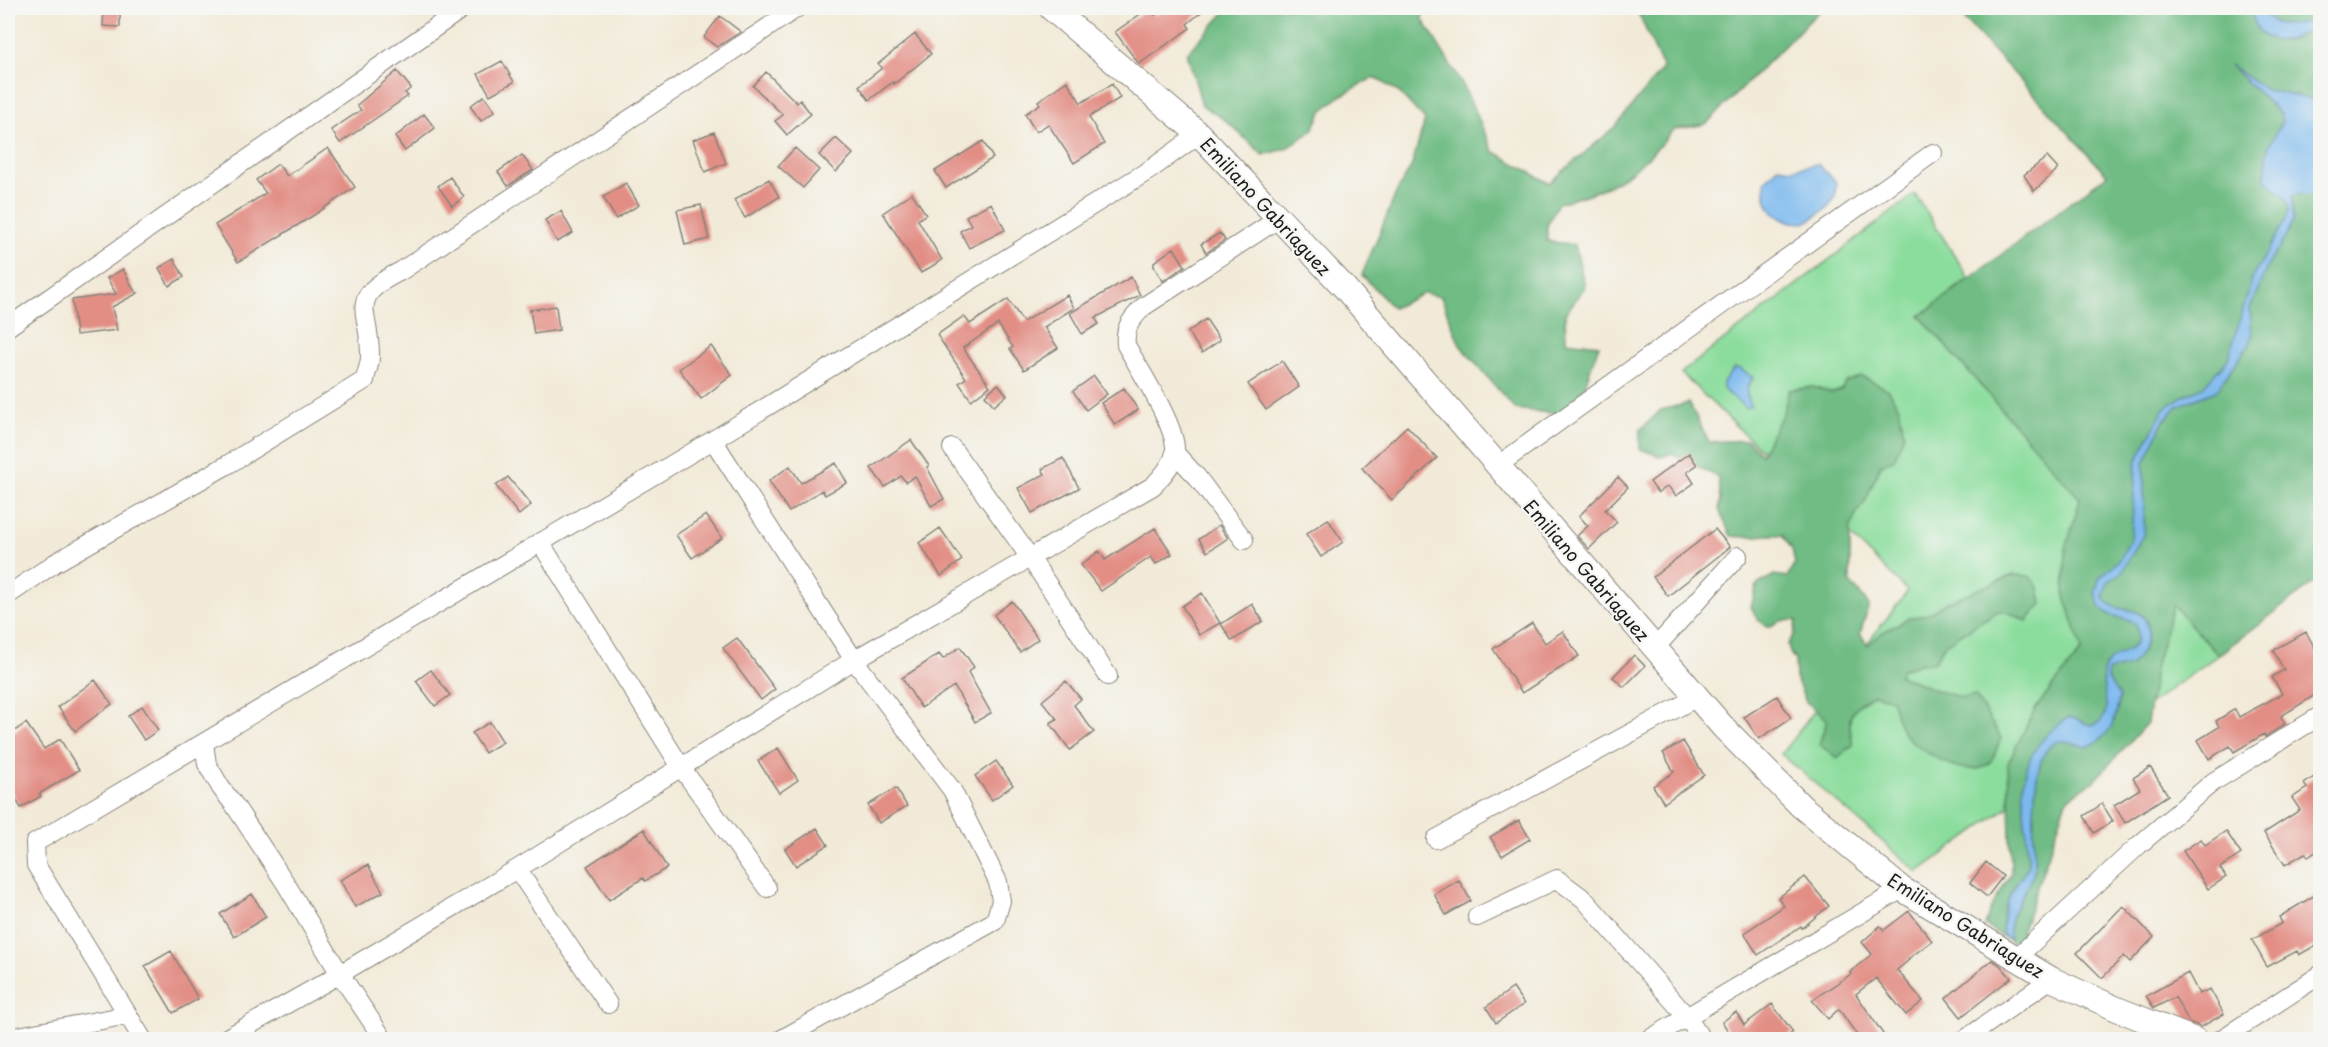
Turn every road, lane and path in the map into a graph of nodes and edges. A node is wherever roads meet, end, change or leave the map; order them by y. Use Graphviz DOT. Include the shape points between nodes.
graph roads {
  1 [pos="463,8"];
  2 [pos="797,8"];
  3 [pos="1051,8"];
  4 [pos="1199,134"];
  5 [pos="1933,153"];
  6 [pos="1278,219"];
  7 [pos="8,327"];
  8 [pos="713,440"];
  9 [pos="952,448"];
  10 [pos="1175,453"];
  11 [pos="1497,465"];
  12 [pos="1244,540"];
  13 [pos="540,542"];
  14 [pos="1738,556"];
  15 [pos="1031,559"];
  16 [pos="8,595"];
  17 [pos="1654,648"];
  18 [pos="854,660"];
  19 [pos="1108,676"];
  20 [pos="1697,697"];
  21 [pos="2320,716"];
  22 [pos="204,743"];
  23 [pos="681,767"];
  24 [pos="1436,839"];
  25 [pos="517,869"];
  26 [pos="767,888"];
  27 [pos="1902,889"];
  28 [pos="1478,917"];
  29 [pos="2016,958"];
  30 [pos="340,974"];
  31 [pos="2320,975"];
  32 [pos="2051,979"];
  33 [pos="608,1004"];
  34 [pos="128,1015"];
  35 [pos="1687,1017"];
  36 [pos="2166,1035"];
  37 [pos="8,1038"];
  38 [pos="143,1040"];
  39 [pos="224,1040"];
  40 [pos="384,1040"];
  41 [pos="780,1040"];
  42 [pos="1648,1040"];
  43 [pos="1702,1040"];
  44 [pos="1964,1040"];
  45 [pos="2194,1040"];
  46 [pos="2220,1040"];
  1 -- 7 [label="street"];
  2 -- 16 [label="street" via="370,290 364,306 370,359 364,380 227,465 55,563"];
  3 -- 4 [label="main road, Emiliano Gabriaguez"];
  4 -- 6 [label="main road, Emiliano Gabriaguez"];
  4 -- 8 [label="street" via="1151,169"];
  5 -- 11 [label="street"];
  6 -- 10 [label="street" via="1143,307 1129,322 1126,345 1174,435"];
  6 -- 11 [label="main road, Emiliano Gabriaguez" via="1344,287"];
  8 -- 13 [label="street"];
  8 -- 18 [label="street"];
  9 -- 15 [label="street"];
  10 -- 12 [label="street"];
  10 -- 15 [label="street" via="1153,486"];
  11 -- 17 [label="main road, Emiliano Gabriaguez"];
  13 -- 22 [label="street"];
  13 -- 23 [label="street"];
  14 -- 17 [label="street"];
  15 -- 18 [label="street"];
  15 -- 19 [label="street"];
  17 -- 20 [label="main road, Emiliano Gabriaguez"];
  18 -- 23 [label="street"];
  18 -- 41 [label="street" via="952,790 998,882 1001,901 995,921"];
  20 -- 24 [label="street"];
  20 -- 27 [label="main road, Emiliano Gabriaguez" via="1801,806"];
  21 -- 29 [label="street" via="2212,783"];
  22 -- 30 [label="street" via="207,764 221,788 286,884"];
  22 -- 34 [label="street" via="34,843 36,865"];
  23 -- 25 [label="street"];
  23 -- 26 [label="street"];
  25 -- 30 [label="street"];
  25 -- 33 [label="street"];
  27 -- 29 [label="main road, Emiliano Gabriaguez"];
  27 -- 35 [label="street"];
  28 -- 35 [label="street" via="1557,879 1584,899"];
  29 -- 32 [label="main road, Emiliano Gabriaguez"];
  30 -- 39 [label="street"];
  30 -- 40 [label="street"];
  31 -- 46 [label="street"];
  32 -- 36 [label="main road, Emiliano Gabriaguez"];
  32 -- 44 [label="street"];
  34 -- 37 [label="street"];
  34 -- 38 [label="street"];
  35 -- 42 [label="street"];
  35 -- 43 [label="street"];
  36 -- 45 [label="main road, Emiliano Gabriaguez"];
}
